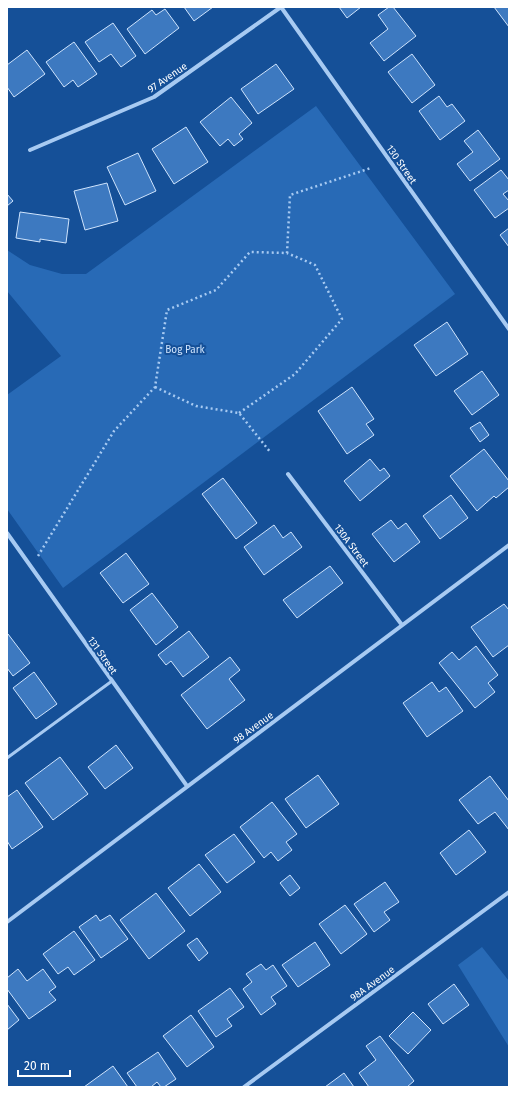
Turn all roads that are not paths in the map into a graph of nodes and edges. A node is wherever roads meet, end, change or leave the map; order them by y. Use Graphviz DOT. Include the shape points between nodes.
graph roads {
  1 [pos="281,7"];
  2 [pos="30,150"];
  3 [pos="509,329"];
  4 [pos="288,474"];
  5 [pos="7,534"];
  6 [pos="509,546"];
  7 [pos="402,625"];
  8 [pos="112,681"];
  9 [pos="7,758"];
  10 [pos="187,786"];
  11 [pos="509,892"];
  12 [pos="7,922"];
  13 [pos="244,1087"];
  1 -- 2 [label="street, 97 Avenue" via="154,97"];
  1 -- 3 [label="street, 130 Street"];
  4 -- 7 [label="street, 130A Street"];
  5 -- 8 [label="street, 131 Street"];
  6 -- 7 [label="street, 98 Avenue"];
  7 -- 10 [label="street, 98 Avenue"];
  8 -- 9 [label="lane"];
  8 -- 10 [label="street, 131 Street"];
  10 -- 12 [label="street, 98 Avenue"];
  11 -- 13 [label="street, 98A Avenue"];
}
